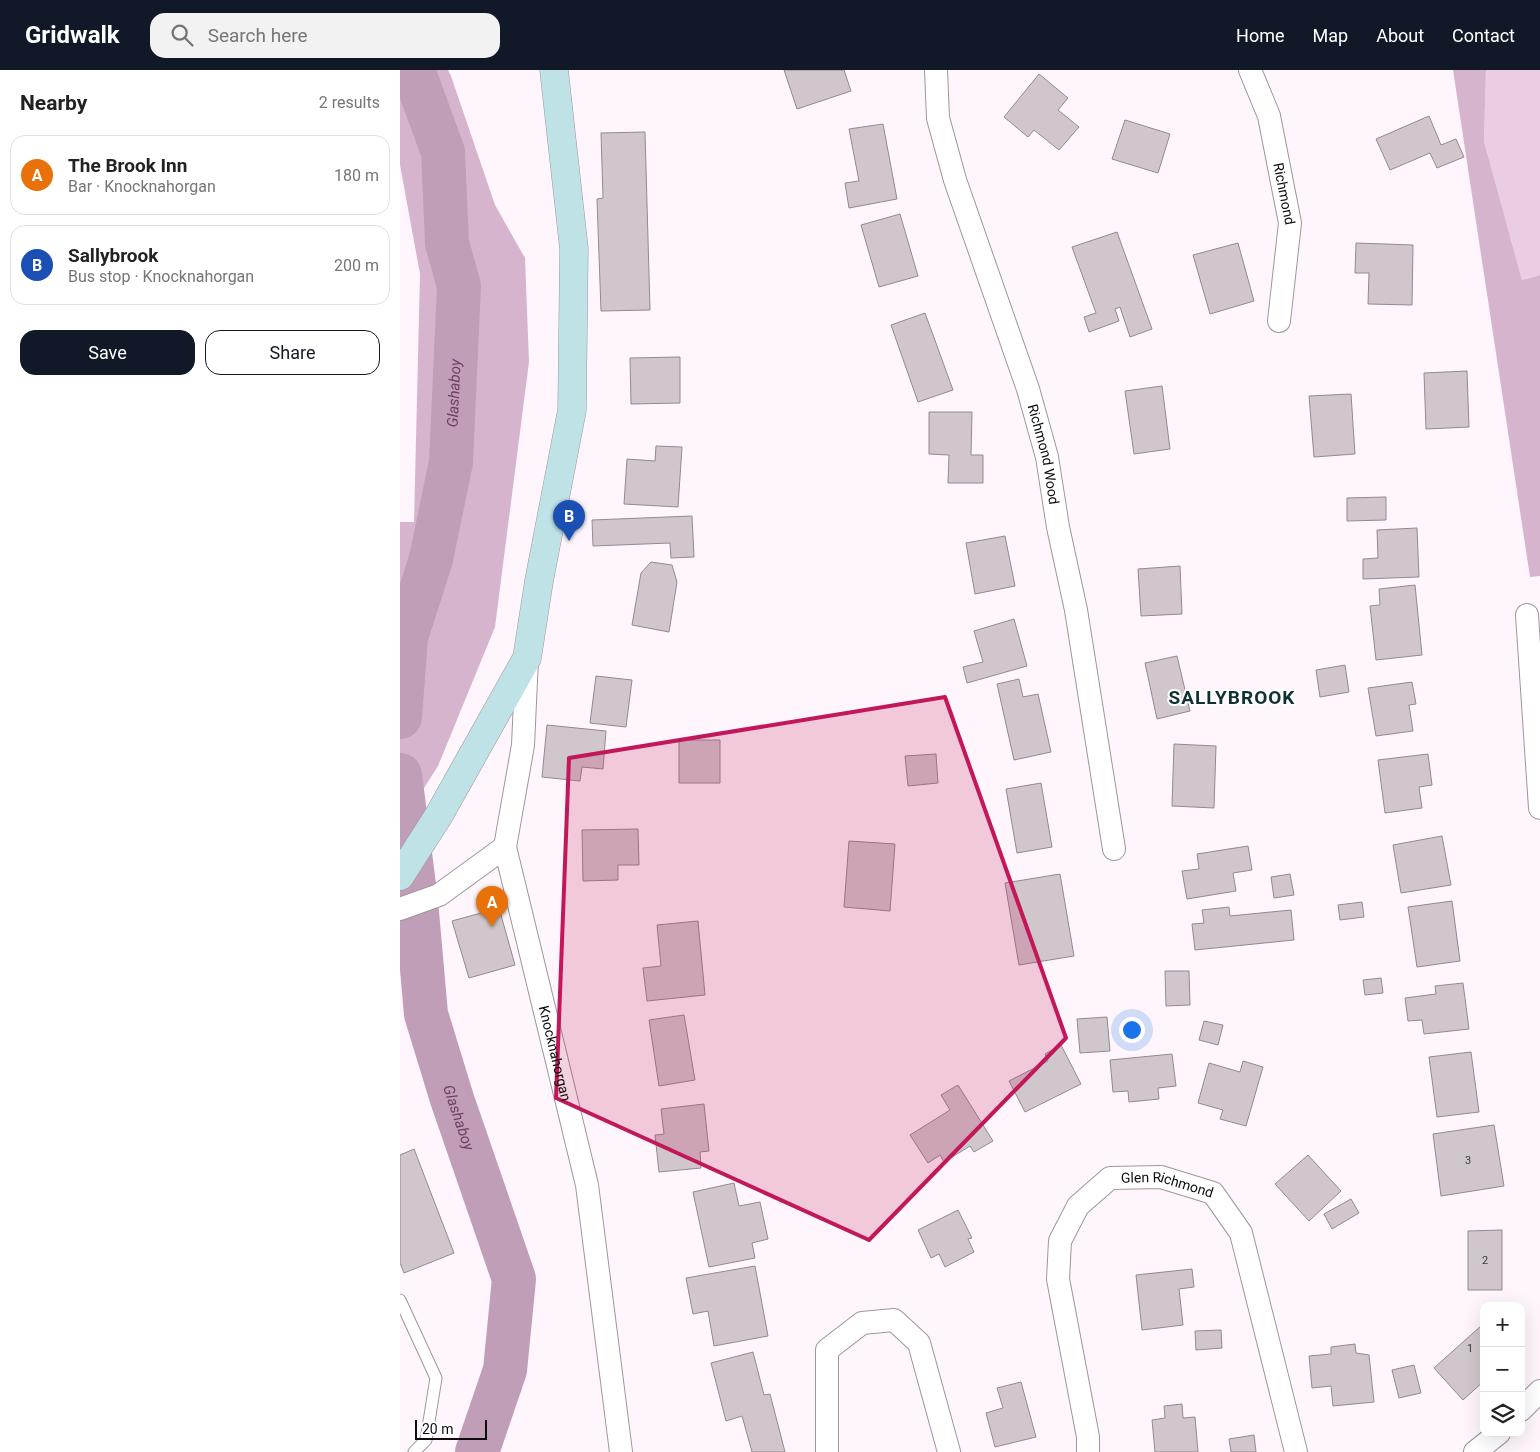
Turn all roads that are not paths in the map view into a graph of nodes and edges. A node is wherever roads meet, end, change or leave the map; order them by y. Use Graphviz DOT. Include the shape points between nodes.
graph roads {
  1 [pos="554,70"];
  2 [pos="936,70"];
  3 [pos="1250,70"];
  4 [pos="1279,320"];
  5 [pos="1527,615"];
  6 [pos="527,658"];
  7 [pos="1540,808"];
  8 [pos="505,848"];
  9 [pos="1114,849"];
  10 [pos="400,876"];
  11 [pos="400,909"];
  12 [pos="400,1300"];
  13 [pos="1540,1391"];
  14 [pos="1525,1406"];
  15 [pos="1495,1437"];
  16 [pos="414,1452"];
  17 [pos="621,1452"];
  18 [pos="827,1452"];
  19 [pos="950,1452"];
  20 [pos="1088,1452"];
  21 [pos="1296,1452"];
  22 [pos="1475,1452"];
  1 -- 6 [label="main road" via="574,249 572,410"];
  2 -- 9 [label="street, Richmond Wood" via="938,118 955,180 1028,389 1047,457 1076,610"];
  3 -- 4 [label="street, Richmond" via="1269,116 1290,224"];
  5 -- 7 [label="street"];
  6 -- 8 [label="street, Knocknahorgan" via="523,746"];
  6 -- 10 [label="main road" via="439,815"];
  8 -- 11 [label="street" via="439,895"];
  8 -- 17 [label="street, Knocknahorgan" via="587,1185"];
  12 -- 16 [label="lane" via="436,1378 426,1440"];
  13 -- 14 [label="street"];
  15 -- 22 [label="street"];
  18 -- 19 [label="street" via="827,1350 862,1323 894,1320 919,1343"];
  20 -- 21 [label="street, Glen Richmond" via="1088,1437 1058,1279 1060,1241 1078,1206 1110,1178 1161,1177 1213,1193 1241,1233"];
}
